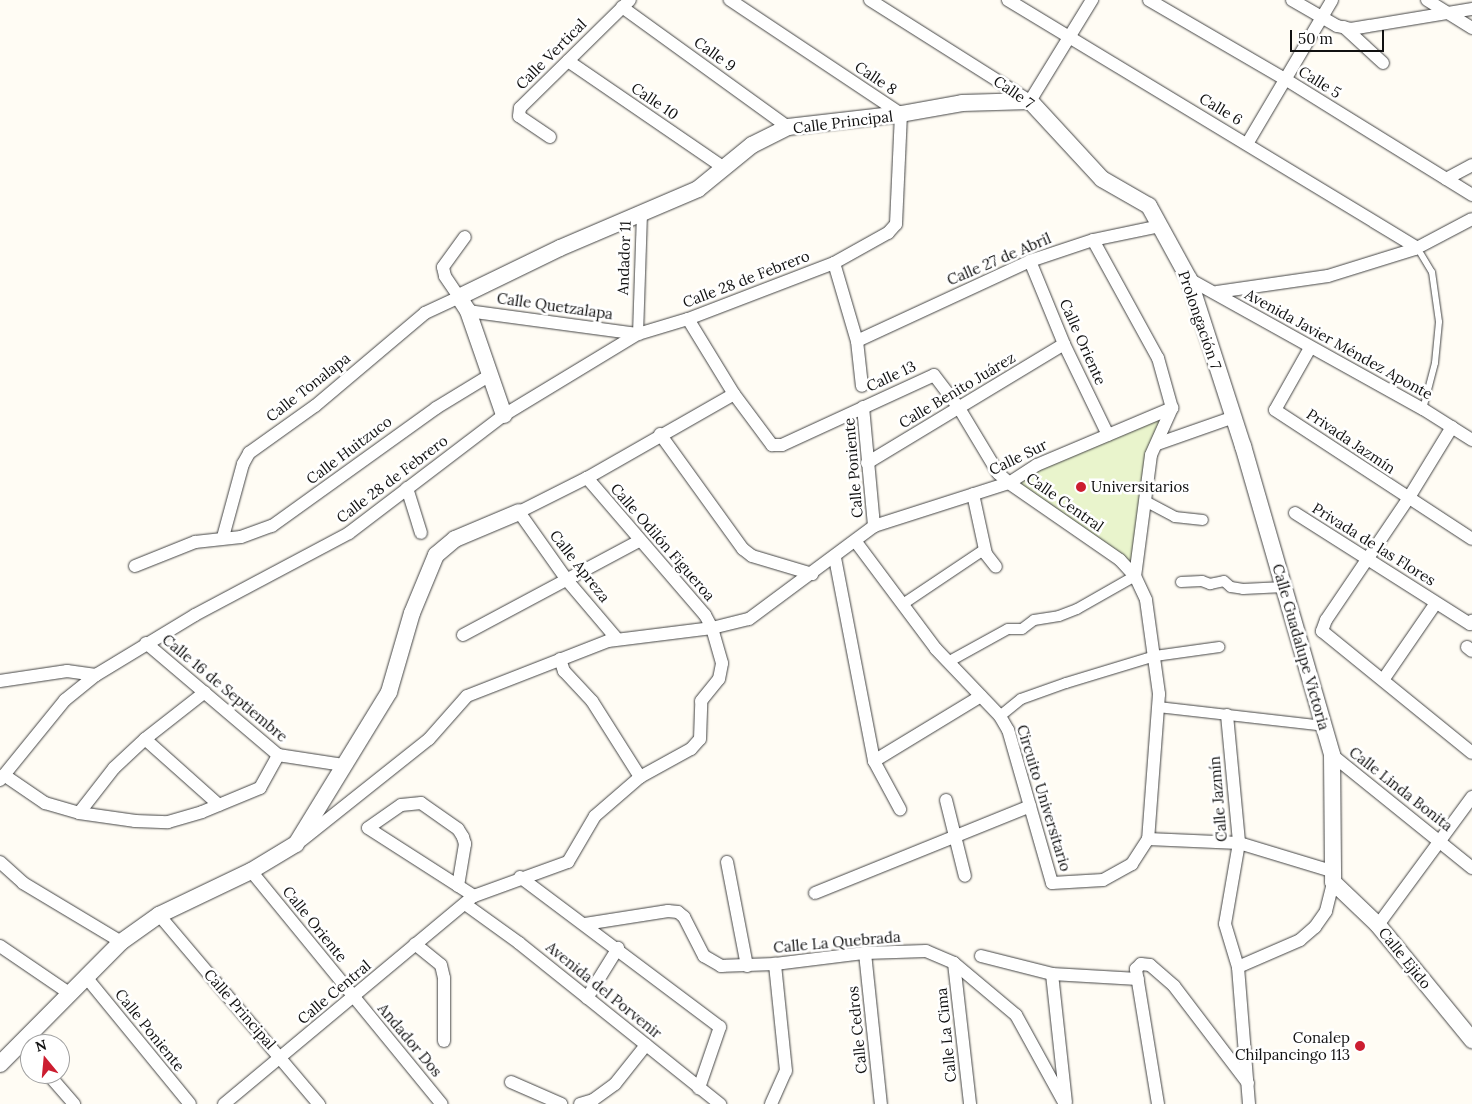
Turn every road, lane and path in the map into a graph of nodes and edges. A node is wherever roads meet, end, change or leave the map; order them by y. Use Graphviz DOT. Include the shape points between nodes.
graph roads {
  1 [pos="730,0"];
  2 [pos="870,0"];
  3 [pos="1008,0"];
  4 [pos="1092,0"];
  5 [pos="1149,0"];
  6 [pos="1292,0"];
  7 [pos="1332,0"];
  8 [pos="1428,0"];
  9 [pos="626,4"];
  10 [pos="1472,9"];
  11 [pos="1452,15"];
  12 [pos="1322,17"];
  13 [pos="1344,28"];
  14 [pos="1472,28"];
  15 [pos="1070,36"];
  16 [pos="568,61"];
  17 [pos="1383,63"];
  18 [pos="1285,79"];
  19 [pos="1030,100"];
  20 [pos="901,114"];
  21 [pos="788,128"];
  22 [pos="550,137"];
  23 [pos="1247,144"];
  24 [pos="1472,165"];
  25 [pos="723,167"];
  26 [pos="1446,179"];
  27 [pos="1472,195"];
  28 [pos="642,213"];
  29 [pos="1472,219"];
  30 [pos="1160,226"];
  31 [pos="465,237"];
  32 [pos="1093,240"];
  33 [pos="1419,251"];
  34 [pos="1030,261"];
  35 [pos="834,263"];
  36 [pos="1189,279"];
  37 [pos="1217,292"];
  38 [pos="459,297"];
  39 [pos="468,311"];
  40 [pos="688,319"];
  41 [pos="638,334"];
  42 [pos="857,341"];
  43 [pos="1064,344"];
  44 [pos="1310,348"];
  45 [pos="490,375"];
  46 [pos="934,375"];
  47 [pos="862,386"];
  48 [pos="734,394"];
  49 [pos="864,407"];
  50 [pos="959,408"];
  51 [pos="1172,408"];
  52 [pos="1423,409"];
  53 [pos="504,415"];
  54 [pos="1234,417"];
  55 [pos="1452,427"];
  56 [pos="660,434"];
  57 [pos="1108,435"];
  58 [pos="1472,440"];
  59 [pos="1157,444"];
  60 [pos="867,463"];
  61 [pos="587,478"];
  62 [pos="1009,483"];
  63 [pos="407,488"];
  64 [pos="973,494"];
  65 [pos="1408,499"];
  66 [pos="1147,502"];
  67 [pos="519,512"];
  68 [pos="1295,513"];
  69 [pos="1203,520"];
  70 [pos="874,526"];
  71 [pos="422,533"];
  72 [pos="223,537"];
  73 [pos="1472,539"];
  74 [pos="639,542"];
  75 [pos="856,542"];
  76 [pos="985,549"];
  77 [pos="835,558"];
  78 [pos="1368,559"];
  79 [pos="135,566"];
  80 [pos="996,567"];
  81 [pos="812,574"];
  82 [pos="1135,576"];
  83 [pos="567,580"];
  84 [pos="1181,582"];
  85 [pos="1284,587"];
  86 [pos="1436,603"];
  87 [pos="902,604"];
  88 [pos="1472,621"];
  89 [pos="712,628"];
  90 [pos="463,636"];
  91 [pos="617,639"];
  92 [pos="146,643"];
  93 [pos="1219,647"];
  94 [pos="1156,656"];
  95 [pos="560,659"];
  96 [pos="948,662"];
  97 [pos="96,675"];
  98 [pos="1383,680"];
  99 [pos="0,681"];
  100 [pos="205,692"];
  101 [pos="980,696"];
  102 [pos="1158,707"];
  103 [pos="1227,715"];
  104 [pos="1000,716"];
  105 [pos="1324,726"];
  106 [pos="145,739"];
  107 [pos="1472,753"];
  108 [pos="278,755"];
  109 [pos="1332,755"];
  110 [pos="874,761"];
  111 [pos="342,765"];
  112 [pos="1,777"];
  113 [pos="640,777"];
  114 [pos="1472,797"];
  115 [pos="946,800"];
  116 [pos="219,805"];
  117 [pos="1030,806"];
  118 [pos="900,809"];
  119 [pos="79,813"];
  120 [pos="955,837"];
  121 [pos="1148,839"];
  122 [pos="1441,841"];
  123 [pos="296,844"];
  124 [pos="1239,844"];
  125 [pos="0,862"];
  126 [pos="727,862"];
  127 [pos="1472,868"];
  128 [pos="251,871"];
  129 [pos="964,876"];
  130 [pos="520,877"];
  131 [pos="1334,877"];
  132 [pos="458,886"];
  133 [pos="815,893"];
  134 [pos="469,900"];
  135 [pos="159,915"];
  136 [pos="585,924"];
  137 [pos="1378,925"];
  138 [pos="121,942"];
  139 [pos="415,944"];
  140 [pos="0,947"];
  141 [pos="618,948"];
  142 [pos="866,953"];
  143 [pos="981,956"];
  144 [pos="954,963"];
  145 [pos="775,964"];
  146 [pos="747,966"];
  147 [pos="1238,967"];
  148 [pos="1052,974"];
  149 [pos="86,977"];
  150 [pos="1138,979"];
  151 [pos="70,993"];
  152 [pos="353,997"];
  153 [pos="587,998"];
  154 [pos="36,1034"];
  155 [pos="1472,1040"];
  156 [pos="444,1041"];
  157 [pos="646,1045"];
  158 [pos="20,1049"];
  159 [pos="281,1057"];
  160 [pos="2,1058"];
  161 [pos="511,1082"];
  162 [pos="1248,1083"];
  163 [pos="57,1084"];
  164 [pos="699,1088"];
  165 [pos="1156,1102"];
  166 [pos="74,1104"];
  167 [pos="190,1104"];
  168 [pos="224,1104"];
  169 [pos="319,1104"];
  170 [pos="442,1104"];
  171 [pos="561,1104"];
  172 [pos="580,1104"];
  173 [pos="720,1104"];
  174 [pos="771,1104"];
  175 [pos="881,1104"];
  176 [pos="970,1104"];
  177 [pos="1066,1104"];
  178 [pos="1249,1104"];
  1 -- 20 [label="street, Calle 8"];
  2 -- 19 [label="street, Calle 7"];
  3 -- 15 [label="street, Calle 6"];
  4 -- 15 [label="street"];
  5 -- 18 [label="street, Calle 5"];
  6 -- 12 [label="street"];
  7 -- 12 [label="street"];
  8 -- 11 [label="street"];
  9 -- 16 [label="street, Calle Vertical"];
  9 -- 21 [label="street, Calle 9"];
  10 -- 11 [label="street"];
  11 -- 13 [label="street"];
  11 -- 14 [label="street"];
  12 -- 13 [label="street"];
  12 -- 18 [label="street"];
  13 -- 17 [label="street"];
  15 -- 19 [label="street"];
  15 -- 23 [label="street, Calle 6"];
  16 -- 22 [label="street, Calle Vertical" via="519,112"];
  16 -- 25 [label="street, Calle 10"];
  18 -- 23 [label="street"];
  18 -- 26 [label="street, Calle 5"];
  19 -- 20 [label="street, Calle Principal" via="962,103"];
  19 -- 30 [label="street, Calle 7" via="1102,179 1149,206"];
  20 -- 21 [label="street, Calle Principal"];
  20 -- 35 [label="street, Calle 8" via="896,224 888,232"];
  21 -- 25 [label="street, Calle Principal" via="752,145"];
  23 -- 33 [label="street, Calle 6"];
  24 -- 26 [label="street"];
  25 -- 28 [label="street, Calle Principal" via="698,189"];
  26 -- 27 [label="street, Calle 5"];
  28 -- 38 [label="street, Calle Principal"];
  28 -- 41 [label="street, Andador 11"];
  29 -- 33 [label="street"];
  30 -- 32 [label="street, Calle 27 de Abril"];
  30 -- 36 [label="street, Prolongación 7"];
  31 -- 38 [label="street" via="443,268"];
  32 -- 34 [label="street, Calle 27 de Abril"];
  32 -- 51 [label="street" via="1158,358"];
  33 -- 37 [label="street" via="1328,276"];
  33 -- 52 [label="lane" via="1432,272 1439,322 1435,363"];
  34 -- 42 [label="street, Calle 27 de Abril"];
  34 -- 43 [label="street, Calle Oriente"];
  35 -- 40 [label="street, Calle 28 de Febrero"];
  35 -- 42 [label="street"];
  36 -- 37 [label="street, Avenida Javier Méndez Aponte"];
  36 -- 54 [label="street, Prolongación 7"];
  37 -- 44 [label="street, Avenida Javier Méndez Aponte"];
  38 -- 39 [label="street"];
  38 -- 72 [label="street, Calle Tonalapa" via="425,313 315,406 249,453"];
  39 -- 41 [label="street, Calle Quetzalapa"];
  39 -- 45 [label="street"];
  40 -- 41 [label="street, Calle 28 de Febrero"];
  40 -- 48 [label="street"];
  41 -- 53 [label="street, Calle 28 de Febrero"];
  42 -- 47 [label="street"];
  43 -- 50 [label="street, Calle Benito Juárez"];
  43 -- 57 [label="street, Calle Oriente"];
  44 -- 52 [label="street, Avenida Javier Méndez Aponte"];
  44 -- 65 [label="street, Privada Jazmín" via="1275,410"];
  45 -- 53 [label="street"];
  45 -- 72 [label="street, Calle Huitzuco" via="382,445 272,526 241,537"];
  46 -- 49 [label="street, Calle 13"];
  46 -- 50 [label="street, Calle Central"];
  48 -- 49 [label="street, Calle 13" via="772,445 782,445"];
  48 -- 56 [label="street"];
  49 -- 60 [label="street, Calle Poniente"];
  50 -- 60 [label="street, Calle Benito Juárez"];
  50 -- 62 [label="street, Calle Central" via="988,457"];
  51 -- 57 [label="street, Calle Sur"];
  51 -- 59 [label="street"];
  52 -- 55 [label="street, Avenida Javier Méndez Aponte"];
  53 -- 63 [label="street, Calle 28 de Febrero"];
  54 -- 59 [label="street"];
  54 -- 85 [label="street, Calle Guadalupe Victoria"];
  55 -- 58 [label="street, Avenida Javier Méndez Aponte"];
  55 -- 65 [label="street"];
  56 -- 61 [label="street"];
  56 -- 81 [label="street" via="743,549 752,556"];
  57 -- 62 [label="street, Calle Sur" via="1037,465"];
  59 -- 66 [label="street" via="1151,456"];
  60 -- 70 [label="street, Calle Poniente"];
  61 -- 67 [label="street"];
  61 -- 74 [label="street, Calle Odilón Figueroa"];
  62 -- 64 [label="street, Calle Sur"];
  62 -- 82 [label="street, Calle Central" via="1120,560"];
  63 -- 71 [label="street"];
  63 -- 92 [label="street, Calle 28 de Febrero" via="349,533"];
  64 -- 70 [label="street, Calle Sur"];
  64 -- 76 [label="street"];
  65 -- 73 [label="street, Privada Jazmín"];
  65 -- 78 [label="street"];
  66 -- 69 [label="street" via="1175,517"];
  66 -- 82 [label="street"];
  67 -- 83 [label="street, Calle Apreza"];
  67 -- 111 [label="street" via="455,539 436,556 412,613 389,692"];
  68 -- 78 [label="street, Privada de las Flores"];
  70 -- 75 [label="street"];
  72 -- 79 [label="street, Calle Huitzuco" via="195,542"];
  74 -- 83 [label="street"];
  74 -- 89 [label="street, Calle Odilón Figueroa" via="705,615"];
  75 -- 77 [label="street"];
  75 -- 87 [label="street, Circuito Universitario"];
  76 -- 80 [label="street"];
  76 -- 87 [label="street"];
  77 -- 81 [label="street"];
  77 -- 110 [label="street"];
  78 -- 86 [label="street, Privada de las Flores"];
  78 -- 98 [label="street" via="1326,620 1322,631"];
  81 -- 89 [label="street" via="749,619"];
  82 -- 94 [label="street" via="1146,600"];
  82 -- 96 [label="street" via="1077,609 1034,620 1022,629 1008,629"];
  83 -- 90 [label="street"];
  83 -- 91 [label="street, Calle Apreza"];
  84 -- 85 [label="street" via="1210,584 1224,581 1243,590"];
  85 -- 105 [label="street, Calle Guadalupe Victoria"];
  86 -- 88 [label="street, Privada de las Flores" via="1470,624"];
  86 -- 98 [label="street"];
  87 -- 96 [label="street, Circuito Universitario"];
  89 -- 91 [label="street"];
  89 -- 113 [label="street, Calle Odilón Figueroa" via="722,664 718,679 702,702 700,739 691,749"];
  91 -- 95 [label="street"];
  92 -- 97 [label="street, Calle 28 de Febrero"];
  92 -- 100 [label="street, Calle 16 de Septiembre"];
  93 -- 94 [label="street"];
  94 -- 102 [label="street"];
  94 -- 104 [label="street" via="1022,699"];
  95 -- 113 [label="street" via="564,671 592,701"];
  95 -- 123 [label="street" via="467,696 429,740"];
  96 -- 101 [label="street, Circuito Universitario"];
  97 -- 99 [label="street" via="67,671"];
  97 -- 112 [label="street, Calle 28 de Febrero" via="66,700"];
  98 -- 107 [label="street"];
  100 -- 106 [label="street"];
  100 -- 108 [label="street, Calle 16 de Septiembre"];
  101 -- 104 [label="street, Circuito Universitario"];
  101 -- 110 [label="street"];
  102 -- 103 [label="street"];
  102 -- 121 [label="street"];
  103 -- 105 [label="street"];
  103 -- 124 [label="street, Calle Jazmín"];
  104 -- 117 [label="street, Circuito Universitario" via="1008,730"];
  105 -- 109 [label="street, Calle Guadalupe Victoria"];
  106 -- 116 [label="street"];
  106 -- 119 [label="street" via="114,768"];
  108 -- 111 [label="street, Calle 16 de Septiembre"];
  108 -- 116 [label="street" via="260,788"];
  109 -- 122 [label="street, Calle Linda Bonita"];
  109 -- 131 [label="street, Calle Guadalupe Victoria"];
  110 -- 118 [label="street"];
  111 -- 123 [label="street"];
  112 -- 119 [label="street" via="45,803"];
  113 -- 130 [label="street, Calle Central" via="595,816 568,862"];
  114 -- 122 [label="street"];
  115 -- 120 [label="street"];
  116 -- 119 [label="street" via="168,822"];
  117 -- 120 [label="street"];
  117 -- 121 [label="street, Circuito Universitario" via="1048,877 1057,885 1117,875 1132,864"];
  120 -- 129 [label="street"];
  120 -- 133 [label="street"];
  121 -- 124 [label="street"];
  122 -- 127 [label="street, Calle Linda Bonita"];
  122 -- 137 [label="street"];
  123 -- 128 [label="street"];
  124 -- 131 [label="street"];
  124 -- 147 [label="street, Calle Jazmín" via="1225,924"];
  125 -- 138 [label="street" via="23,883"];
  126 -- 146 [label="street"];
  128 -- 135 [label="street"];
  128 -- 152 [label="street, Calle Oriente"];
  130 -- 134 [label="street, Calle Central"];
  130 -- 136 [label="street"];
  131 -- 137 [label="street, Calle Ejido"];
  131 -- 147 [label="street" via="1326,911 1315,927 1300,940"];
  132 -- 132 [label="street, Avenida del Porvenir" via="465,844 463,837 458,829 420,803 400,805 368,828"];
  132 -- 134 [label="street, Avenida del Porvenir"];
  134 -- 139 [label="street, Calle Central"];
  134 -- 153 [label="street, Avenida del Porvenir"];
  135 -- 138 [label="street"];
  135 -- 159 [label="street, Calle Principal"];
  136 -- 141 [label="street"];
  136 -- 146 [label="street, Calle La Quebrada" via="678,912 684,917 704,956 721,966"];
  137 -- 155 [label="street, Calle Ejido"];
  138 -- 149 [label="street"];
  139 -- 152 [label="street, Calle Central"];
  139 -- 156 [label="street" via="441,965"];
  140 -- 151 [label="street"];
  141 -- 153 [label="street"];
  141 -- 164 [label="street" via="720,1027"];
  142 -- 144 [label="street, Calle La Quebrada" via="926,951"];
  142 -- 145 [label="street, Calle La Quebrada"];
  142 -- 175 [label="street, Calle Cedros"];
  143 -- 148 [label="street"];
  144 -- 176 [label="street, Calle La Cima"];
  144 -- 177 [label="street, Calle La Quebrada" via="1016,1015"];
  145 -- 146 [label="street, Calle La Quebrada"];
  145 -- 174 [label="street" via="786,1071"];
  147 -- 162 [label="street, Calle Jazmín"];
  148 -- 150 [label="street"];
  148 -- 177 [label="street"];
  149 -- 151 [label="street"];
  149 -- 167 [label="street, Calle Poniente"];
  150 -- 162 [label="street" via="1136,969 1141,964 1150,965 1174,986"];
  150 -- 165 [label="street"];
  151 -- 154 [label="street"];
  152 -- 159 [label="street, Calle Central"];
  152 -- 170 [label="street, Andador Dos"];
  153 -- 157 [label="street, Avenida del Porvenir"];
  157 -- 164 [label="street, Avenida del Porvenir"];
  157 -- 172 [label="street" via="616,1084 593,1100"];
  158 -- 160 [label="street"];
  159 -- 168 [label="street, Calle Central"];
  159 -- 169 [label="street, Calle Principal"];
  161 -- 171 [label="street"];
  162 -- 178 [label="street, Calle Jazmín"];
  163 -- 166 [label="street"];
  164 -- 173 [label="street, Avenida del Porvenir"];
}
